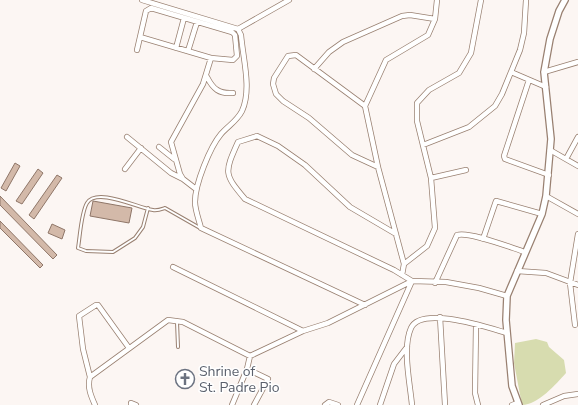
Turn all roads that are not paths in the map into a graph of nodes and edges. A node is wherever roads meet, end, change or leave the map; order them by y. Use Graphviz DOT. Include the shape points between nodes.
graph roads {
  1 [pos="142,0"];
  2 [pos="289,0"];
  3 [pos="437,0"];
  4 [pos="481,0"];
  5 [pos="526,0"];
  6 [pos="565,0"];
  7 [pos="184,18"];
  8 [pos="435,19"];
  9 [pos="197,22"];
  10 [pos="238,29"];
  11 [pos="140,37"];
  12 [pos="176,48"];
  13 [pos="137,50"];
  14 [pos="188,52"];
  15 [pos="211,58"];
  16 [pos="578,62"];
  17 [pos="314,69"];
  18 [pos="510,72"];
  19 [pos="544,72"];
  20 [pos="207,77"];
  21 [pos="529,80"];
  22 [pos="546,87"];
  23 [pos="233,94"];
  24 [pos="365,106"];
  25 [pos="127,137"];
  26 [pos="578,137"];
  27 [pos="423,145"];
  28 [pos="159,147"];
  29 [pos="141,148"];
  30 [pos="550,150"];
  31 [pos="174,159"];
  32 [pos="566,159"];
  33 [pos="578,166"];
  34 [pos="378,168"];
  35 [pos="125,169"];
  36 [pos="466,170"];
  37 [pos="549,175"];
  38 [pos="431,178"];
  39 [pos="183,179"];
  40 [pos="196,189"];
  41 [pos="546,196"];
  42 [pos="148,208"];
  43 [pos="542,214"];
  44 [pos="578,214"];
  45 [pos="201,228"];
  46 [pos="396,234"];
  47 [pos="578,234"];
  48 [pos="483,239"];
  49 [pos="525,252"];
  50 [pos="404,264"];
  51 [pos="173,267"];
  52 [pos="517,271"];
  53 [pos="402,274"];
  54 [pos="412,281"];
  55 [pos="435,283"];
  56 [pos="570,283"];
  57 [pos="578,285"];
  58 [pos="507,296"];
  59 [pos="365,305"];
  60 [pos="440,317"];
  61 [pos="177,320"];
  62 [pos="476,325"];
  63 [pos="575,325"];
  64 [pos="303,331"];
  65 [pos="507,333"];
  66 [pos="178,347"];
  67 [pos="407,347"];
  68 [pos="129,348"];
  69 [pos="250,356"];
  70 [pos="247,369"];
  71 [pos="90,377"];
  72 [pos="578,394"];
  73 [pos="518,404"];
  74 [pos="94,405"];
  75 [pos="131,405"];
  76 [pos="136,405"];
  77 [pos="232,405"];
  78 [pos="254,405"];
  79 [pos="326,405"];
  80 [pos="338,405"];
  81 [pos="357,405"];
  82 [pos="380,405"];
  83 [pos="412,405"];
  84 [pos="445,405"];
  85 [pos="478,405"];
  86 [pos="512,405"];
  87 [pos="544,405"];
  1 -- 10 [label="street"];
  2 -- 10 [label="street"];
  3 -- 8 [label="street"];
  4 -- 27 [label="street" via="471,53 459,74 429,90 417,103 417,121"];
  5 -- 18 [label="street" via="524,33"];
  6 -- 19 [label="street" via="550,38"];
  7 -- 9 [label="street"];
  7 -- 11 [label="street" via="149,8"];
  7 -- 12 [label="street"];
  8 -- 17 [label="street" via="402,16 343,42 329,52"];
  8 -- 24 [label="street" via="428,35 386,60"];
  9 -- 14 [label="street"];
  9 -- 15 [label="street" via="230,31 235,35 238,53 235,59"];
  10 -- 40 [label="street" via="241,35 246,81 242,111 217,140"];
  11 -- 12 [label="street"];
  11 -- 13 [label="street"];
  12 -- 14 [label="street"];
  14 -- 15 [label="street"];
  15 -- 20 [label="street"];
  16 -- 19 [label="street"];
  17 -- 24 [label="street"];
  17 -- 34 [label="street" via="299,56 288,56 274,78 276,94 352,155"];
  18 -- 21 [label="street"];
  18 -- 27 [label="street" via="495,106 469,127"];
  19 -- 22 [label="street"];
  20 -- 23 [label="street" via="215,90"];
  20 -- 31 [label="street" via="173,137 171,146"];
  21 -- 22 [label="street"];
  21 -- 37 [label="street" via="504,156 505,159"];
  22 -- 30 [label="street"];
  24 -- 34 [label="street"];
  25 -- 29 [label="street"];
  26 -- 32 [label="street"];
  27 -- 38 [label="street"];
  28 -- 31 [label="street"];
  29 -- 35 [label="street"];
  29 -- 39 [label="street" via="171,174"];
  30 -- 32 [label="street"];
  30 -- 37 [label="street"];
  31 -- 39 [label="street"];
  32 -- 33 [label="street"];
  34 -- 46 [label="street"];
  36 -- 38 [label="street"];
  37 -- 41 [label="street"];
  38 -- 50 [label="street" via="434,228 427,246"];
  39 -- 40 [label="street"];
  40 -- 45 [label="street" via="195,202"];
  41 -- 43 [label="street"];
  41 -- 44 [label="street"];
  42 -- 42 [label="lane" via="96,196 91,198 86,205 78,248 86,251 113,252 135,238 143,227"];
  42 -- 45 [label="lane" via="154,211 165,208"];
  43 -- 48 [label="street" via="496,201"];
  43 -- 49 [label="street"];
  45 -- 59 [label="street"];
  46 -- 50 [label="street"];
  46 -- 53 [label="street" via="350,208 305,165 278,146 257,136 238,142 228,163 229,180 245,199"];
  47 -- 56 [label="street"];
  48 -- 49 [label="street"];
  48 -- 55 [label="street" via="457,235"];
  49 -- 52 [label="street"];
  50 -- 53 [label="street"];
  51 -- 64 [label="street"];
  52 -- 56 [label="street" via="546,273"];
  52 -- 58 [label="street"];
  53 -- 54 [label="street"];
  54 -- 55 [label="street"];
  54 -- 59 [label="street"];
  54 -- 81 [label="street"];
  55 -- 58 [label="street" via="446,282"];
  56 -- 57 [label="street"];
  56 -- 63 [label="street"];
  58 -- 65 [label="street"];
  59 -- 64 [label="street" via="328,323"];
  60 -- 62 [label="street"];
  60 -- 67 [label="street" via="415,322 410,328"];
  60 -- 84 [label="street"];
  61 -- 66 [label="lane"];
  61 -- 68 [label="street" via="168,320"];
  61 -- 69 [label="street"];
  62 -- 65 [label="street"];
  62 -- 85 [label="street" via="474,393"];
  64 -- 69 [label="street"];
  65 -- 73 [label="street" via="512,386"];
  67 -- 82 [label="street" via="394,364"];
  67 -- 83 [label="street"];
  68 -- 71 [label="street"];
  68 -- 71 [label="street" via="98,305 79,316 82,349"];
  69 -- 70 [label="street"];
  70 -- 77 [label="street"];
  70 -- 78 [label="street" via="268,379"];
  71 -- 74 [label="street" via="88,382"];
  72 -- 87 [label="street" via="564,396"];
  73 -- 86 [label="street"];
  75 -- 76 [label="street"];
  79 -- 80 [label="street" via="329,402"];
}
